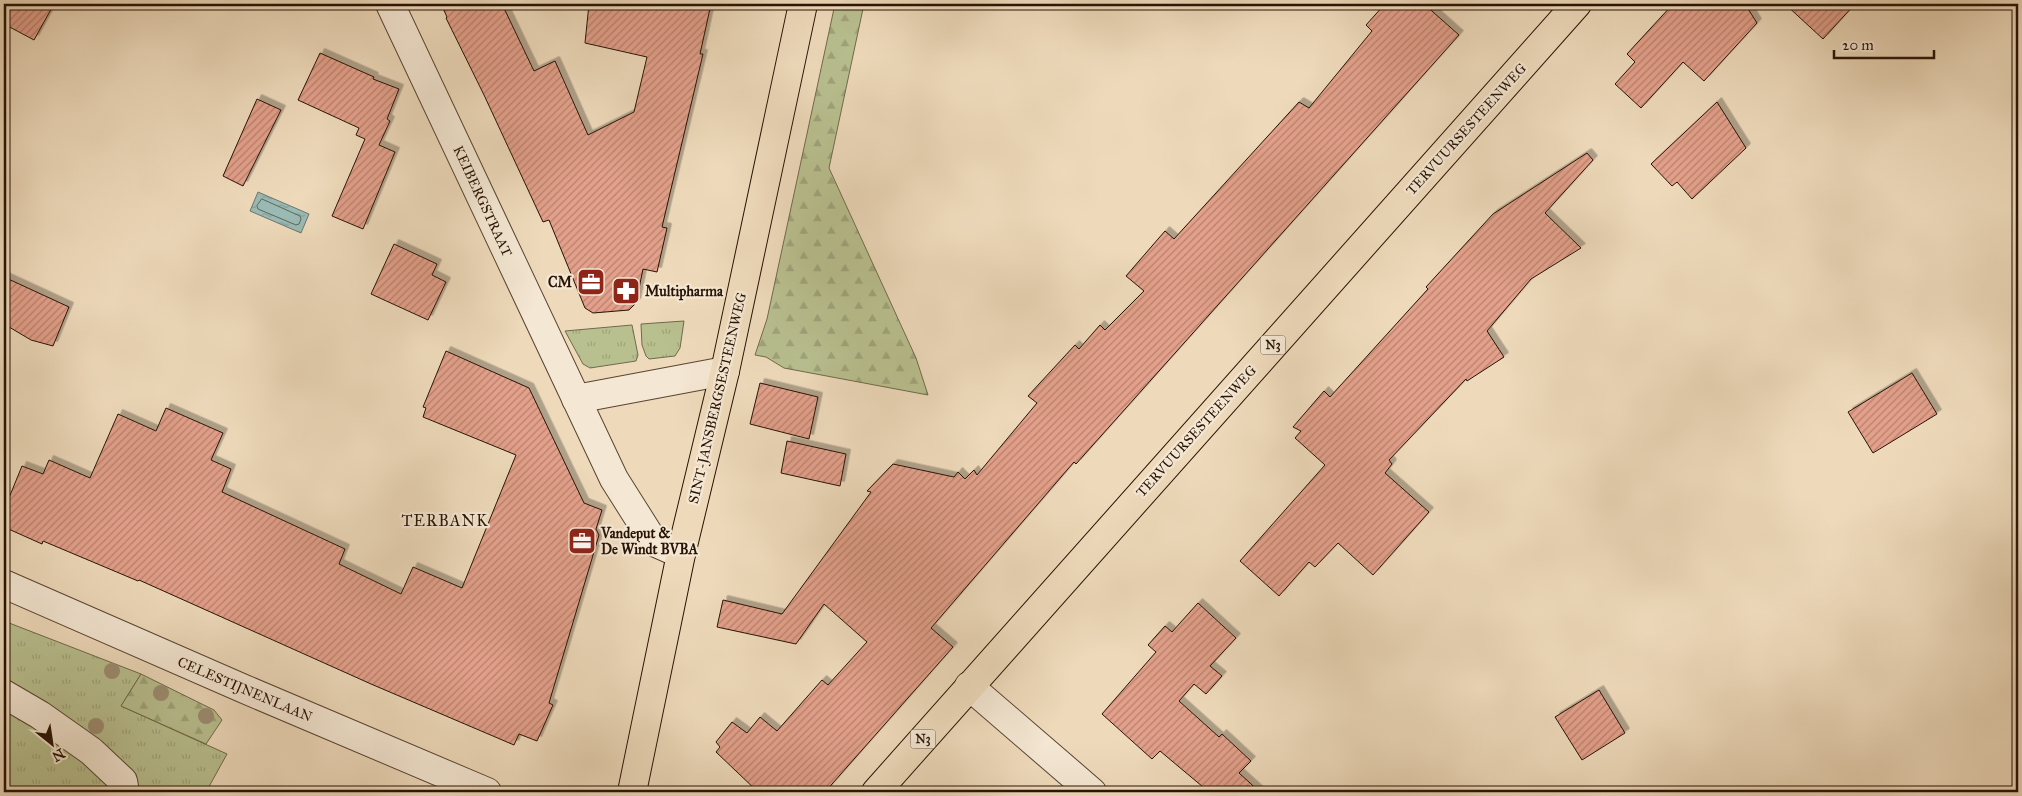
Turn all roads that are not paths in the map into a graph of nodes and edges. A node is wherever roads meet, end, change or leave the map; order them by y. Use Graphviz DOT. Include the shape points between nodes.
graph roads {
  1 [pos="390,4"];
  2 [pos="803,4"];
  3 [pos="1577,4"];
  4 [pos="725,371"];
  5 [pos="576,399"];
  6 [pos="681,554"];
  7 [pos="4,584"];
  8 [pos="969,686"];
  9 [pos="4,694"];
  10 [pos="125,792"];
  11 [pos="487,792"];
  12 [pos="632,792"];
  13 [pos="876,792"];
  14 [pos="1092,792"];
  1 -- 5 [label="street, KEIBERGSTRAAT"];
  2 -- 4 [label="main road, SINT-JANSBERGSESTEENWEG"];
  3 -- 8 [label="main road, TERVUURSESTEENWEG / N3"];
  4 -- 5 [label="street"];
  4 -- 6 [label="main road, SINT-JANSBERGSESTEENWEG"];
  5 -- 6 [label="street, KEIBERGSTRAAT" via="614,479 650,536 656,543"];
  6 -- 12 [label="main road, SINT-JANSBERGSESTEENWEG"];
  7 -- 11 [label="street, CELESTIJNENLAAN"];
  8 -- 13 [label="main road, TERVUURSESTEENWEG / N3"];
  8 -- 14 [label="street"];
  9 -- 10 [label="street" via="91,751 123,781"];
}
